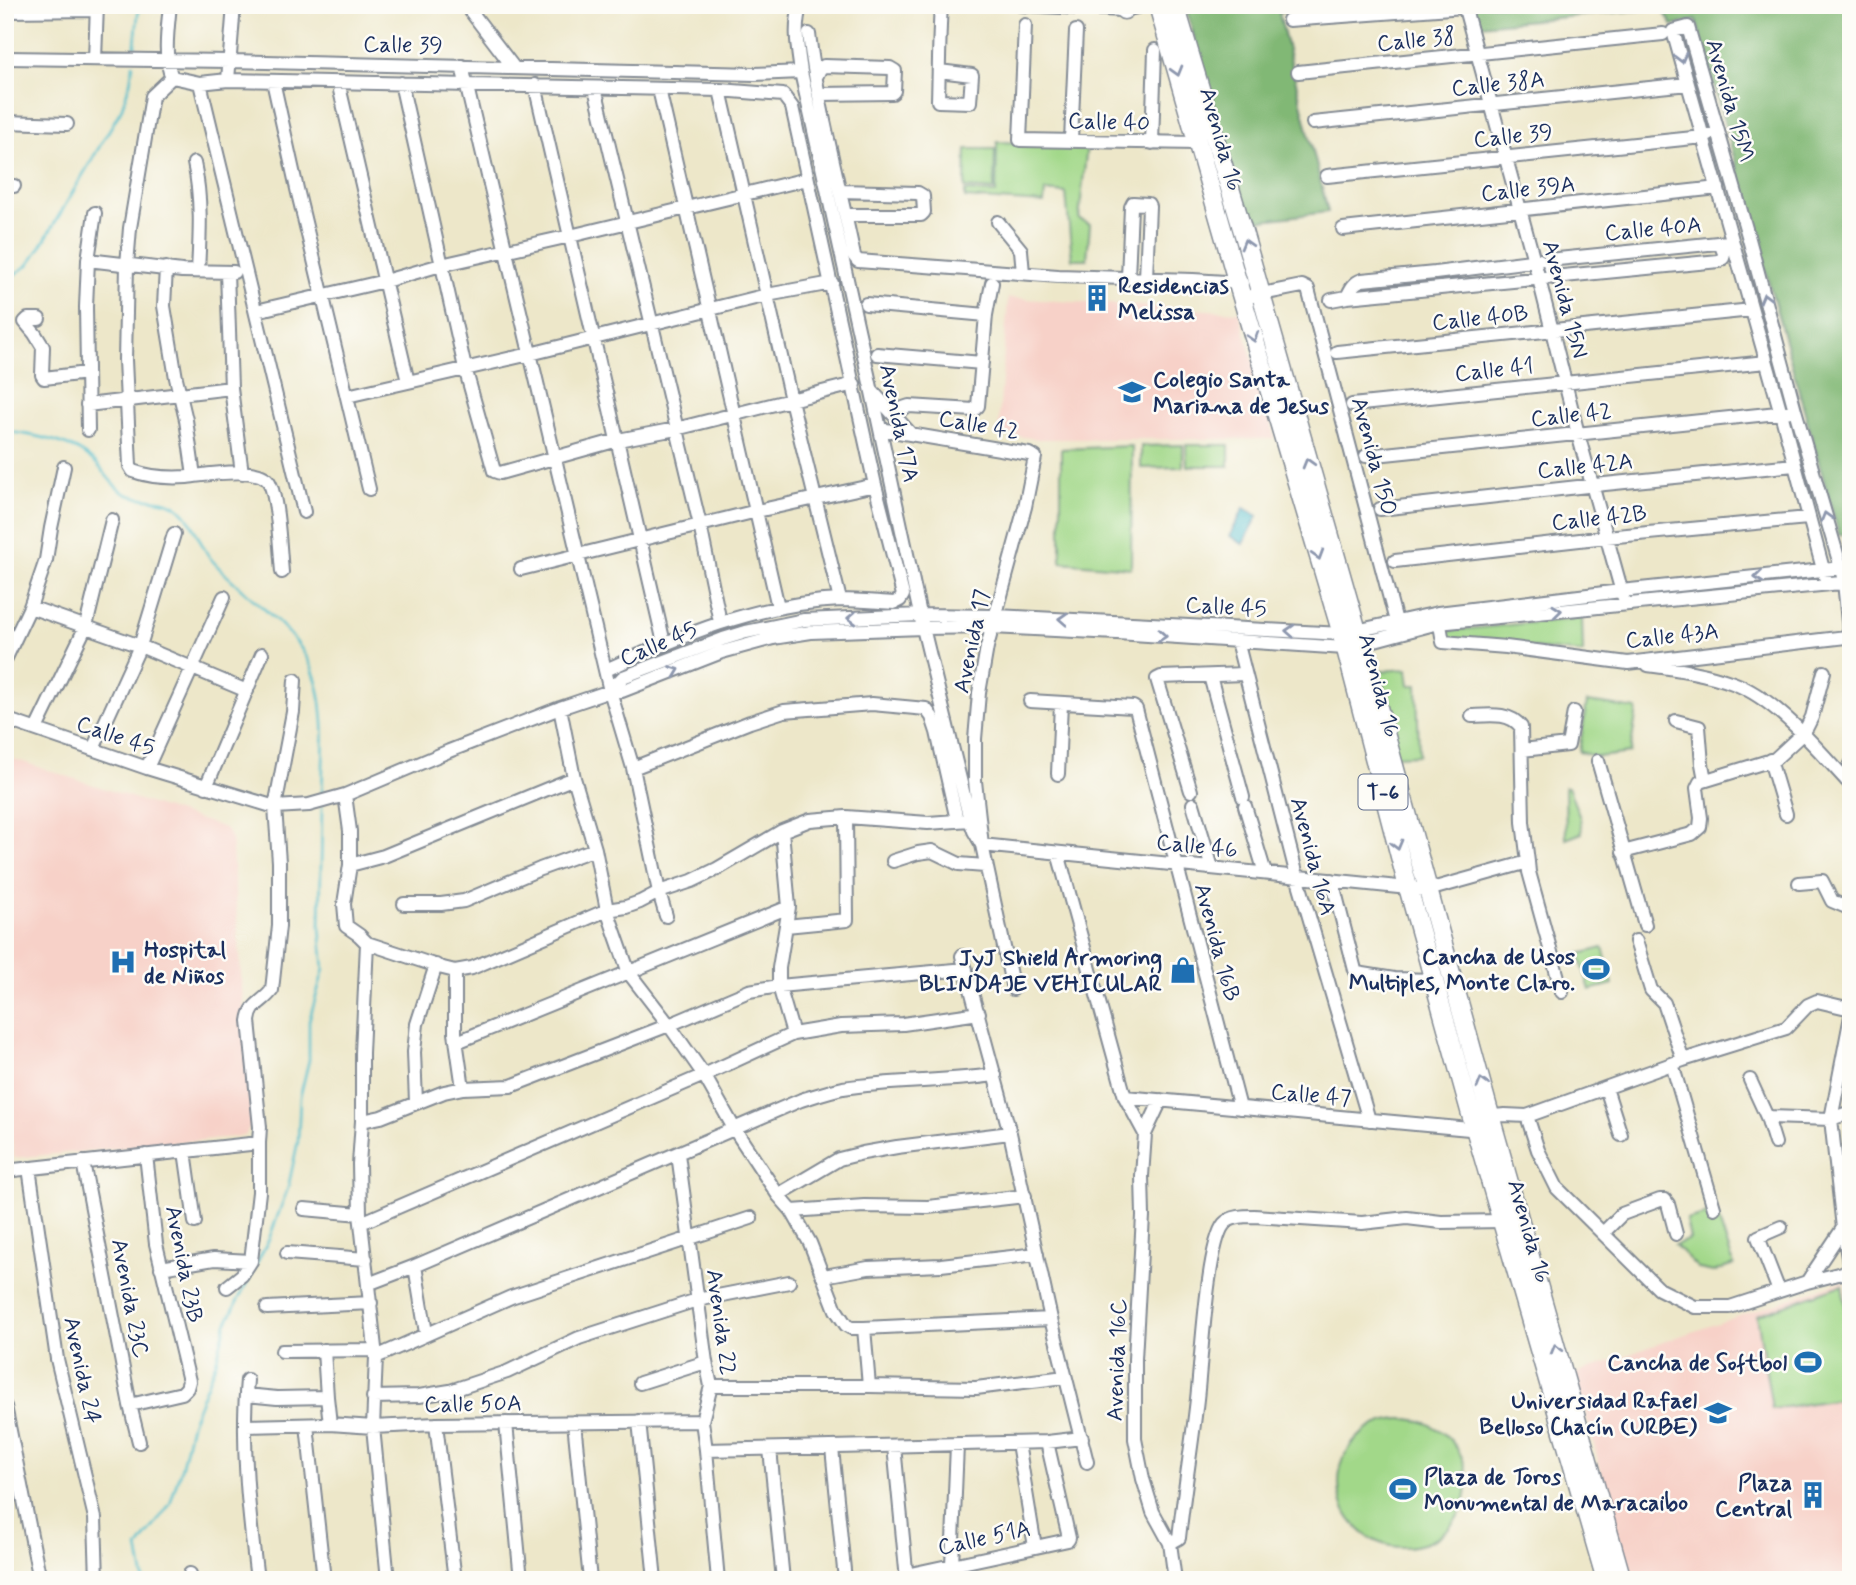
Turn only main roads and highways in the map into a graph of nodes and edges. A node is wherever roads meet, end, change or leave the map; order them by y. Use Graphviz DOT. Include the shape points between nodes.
graph roads {
  1 [pos="1158,5"];
  2 [pos="1175,5"];
  3 [pos="1351,639"];
  4 [pos="1483,1123"];
  5 [pos="1606,1580"];
  6 [pos="1622,1580"];
  1 -- 3 [label="highway, Avenida 16 / T-6, one-way" via="1240,291"];
  3 -- 2 [label="highway, Avenida 16 / T-6, one-way" via="1258,287"];
  4 -- 3 [label="highway, Avenida 16 / T-6, one-way" via="1428,890"];
  3 -- 4 [label="highway, Avenida 16 / T-6, one-way" via="1408,887"];
  4 -- 5 [label="highway, Avenida 16 / T-6" via="1502,1221"];
  6 -- 4 [label="highway, Avenida 16 / T-6, one-way"];
}
